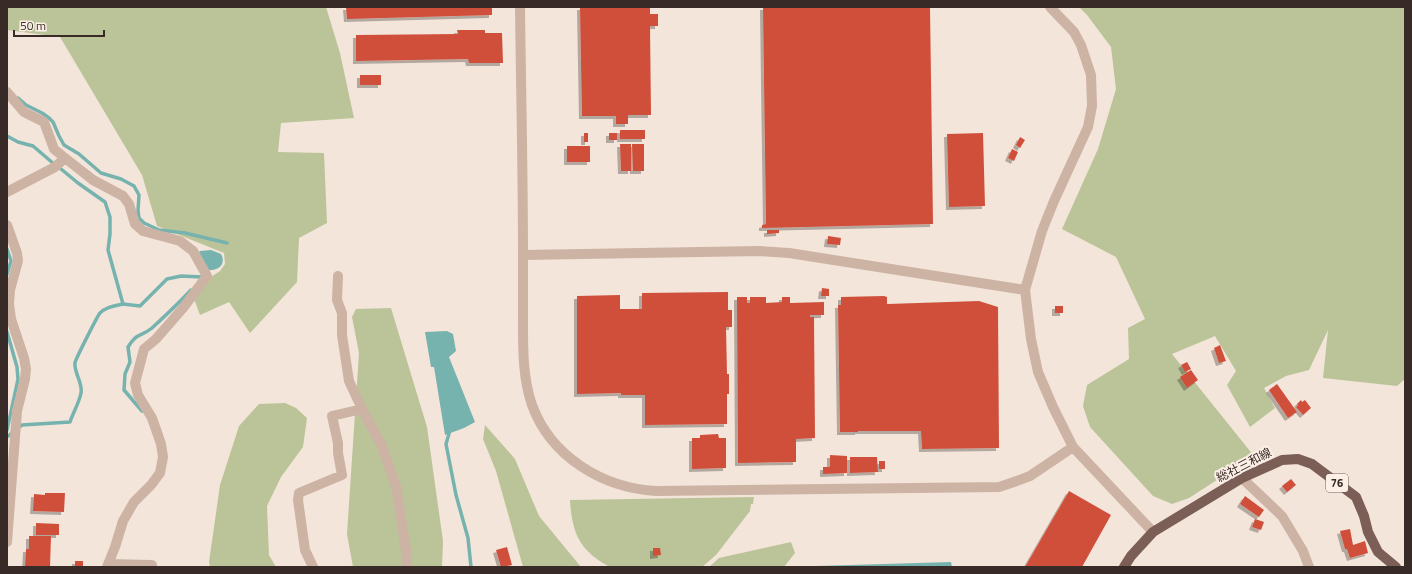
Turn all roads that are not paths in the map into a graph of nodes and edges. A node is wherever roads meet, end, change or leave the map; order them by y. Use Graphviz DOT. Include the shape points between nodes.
graph roads {
  1 [pos="520,7"];
  2 [pos="1050,7"];
  3 [pos="7,92"];
  4 [pos="65,158"];
  5 [pos="7,192"];
  6 [pos="7,225"];
  7 [pos="523,256"];
  8 [pos="338,276"];
  9 [pos="1025,290"];
  10 [pos="362,408"];
  11 [pos="1073,446"];
  12 [pos="1242,478"];
  13 [pos="1154,532"];
  14 [pos="7,542"];
  15 [pos="107,565"];
  16 [pos="152,567"];
  17 [pos="313,567"];
  18 [pos="406,567"];
  19 [pos="1124,567"];
  20 [pos="1309,567"];
  21 [pos="1396,567"];
  1 -- 7 [label="street"];
  2 -- 9 [label="street" via="1074,32 1081,45 1091,75 1092,106 1088,127 1042,231"];
  3 -- 4 [label="street" via="24,112 44,122 54,148"];
  4 -- 5 [label="street" via="55,167"];
  4 -- 15 [label="street" via="93,180 123,196 129,204 135,224 143,231 180,242 193,251 207,276 156,339 144,348 135,383 138,395 152,418 163,457 160,473 134,502 123,521"];
  6 -- 14 [label="street" via="18,261 9,304 26,369 17,412"];
  7 -- 9 [label="street" via="759,251 789,253"];
  7 -- 11 [label="street" via="523,354 532,406 544,429 562,450 582,468 610,482 639,490 656,491 999,487 1030,476"];
  8 -- 10 [label="street" via="338,300 342,313 342,335 349,380"];
  9 -- 11 [label="street" via="1038,372"];
  10 -- 17 [label="street" via="332,416 342,475 299,494 305,550"];
  10 -- 18 [label="street" via="382,446 396,486"];
  11 -- 13 [label="street"];
  12 -- 13 [label="main road, 総社三和線 / 76"];
  12 -- 20 [label="street" via="1282,516 1303,551"];
  12 -- 21 [label="main road, 総社三和線 / 76" via="1282,460 1298,459 1312,464 1356,497 1378,552"];
  13 -- 19 [label="main road, 総社三和線 / 76"];
  15 -- 16 [label="street"];
}
